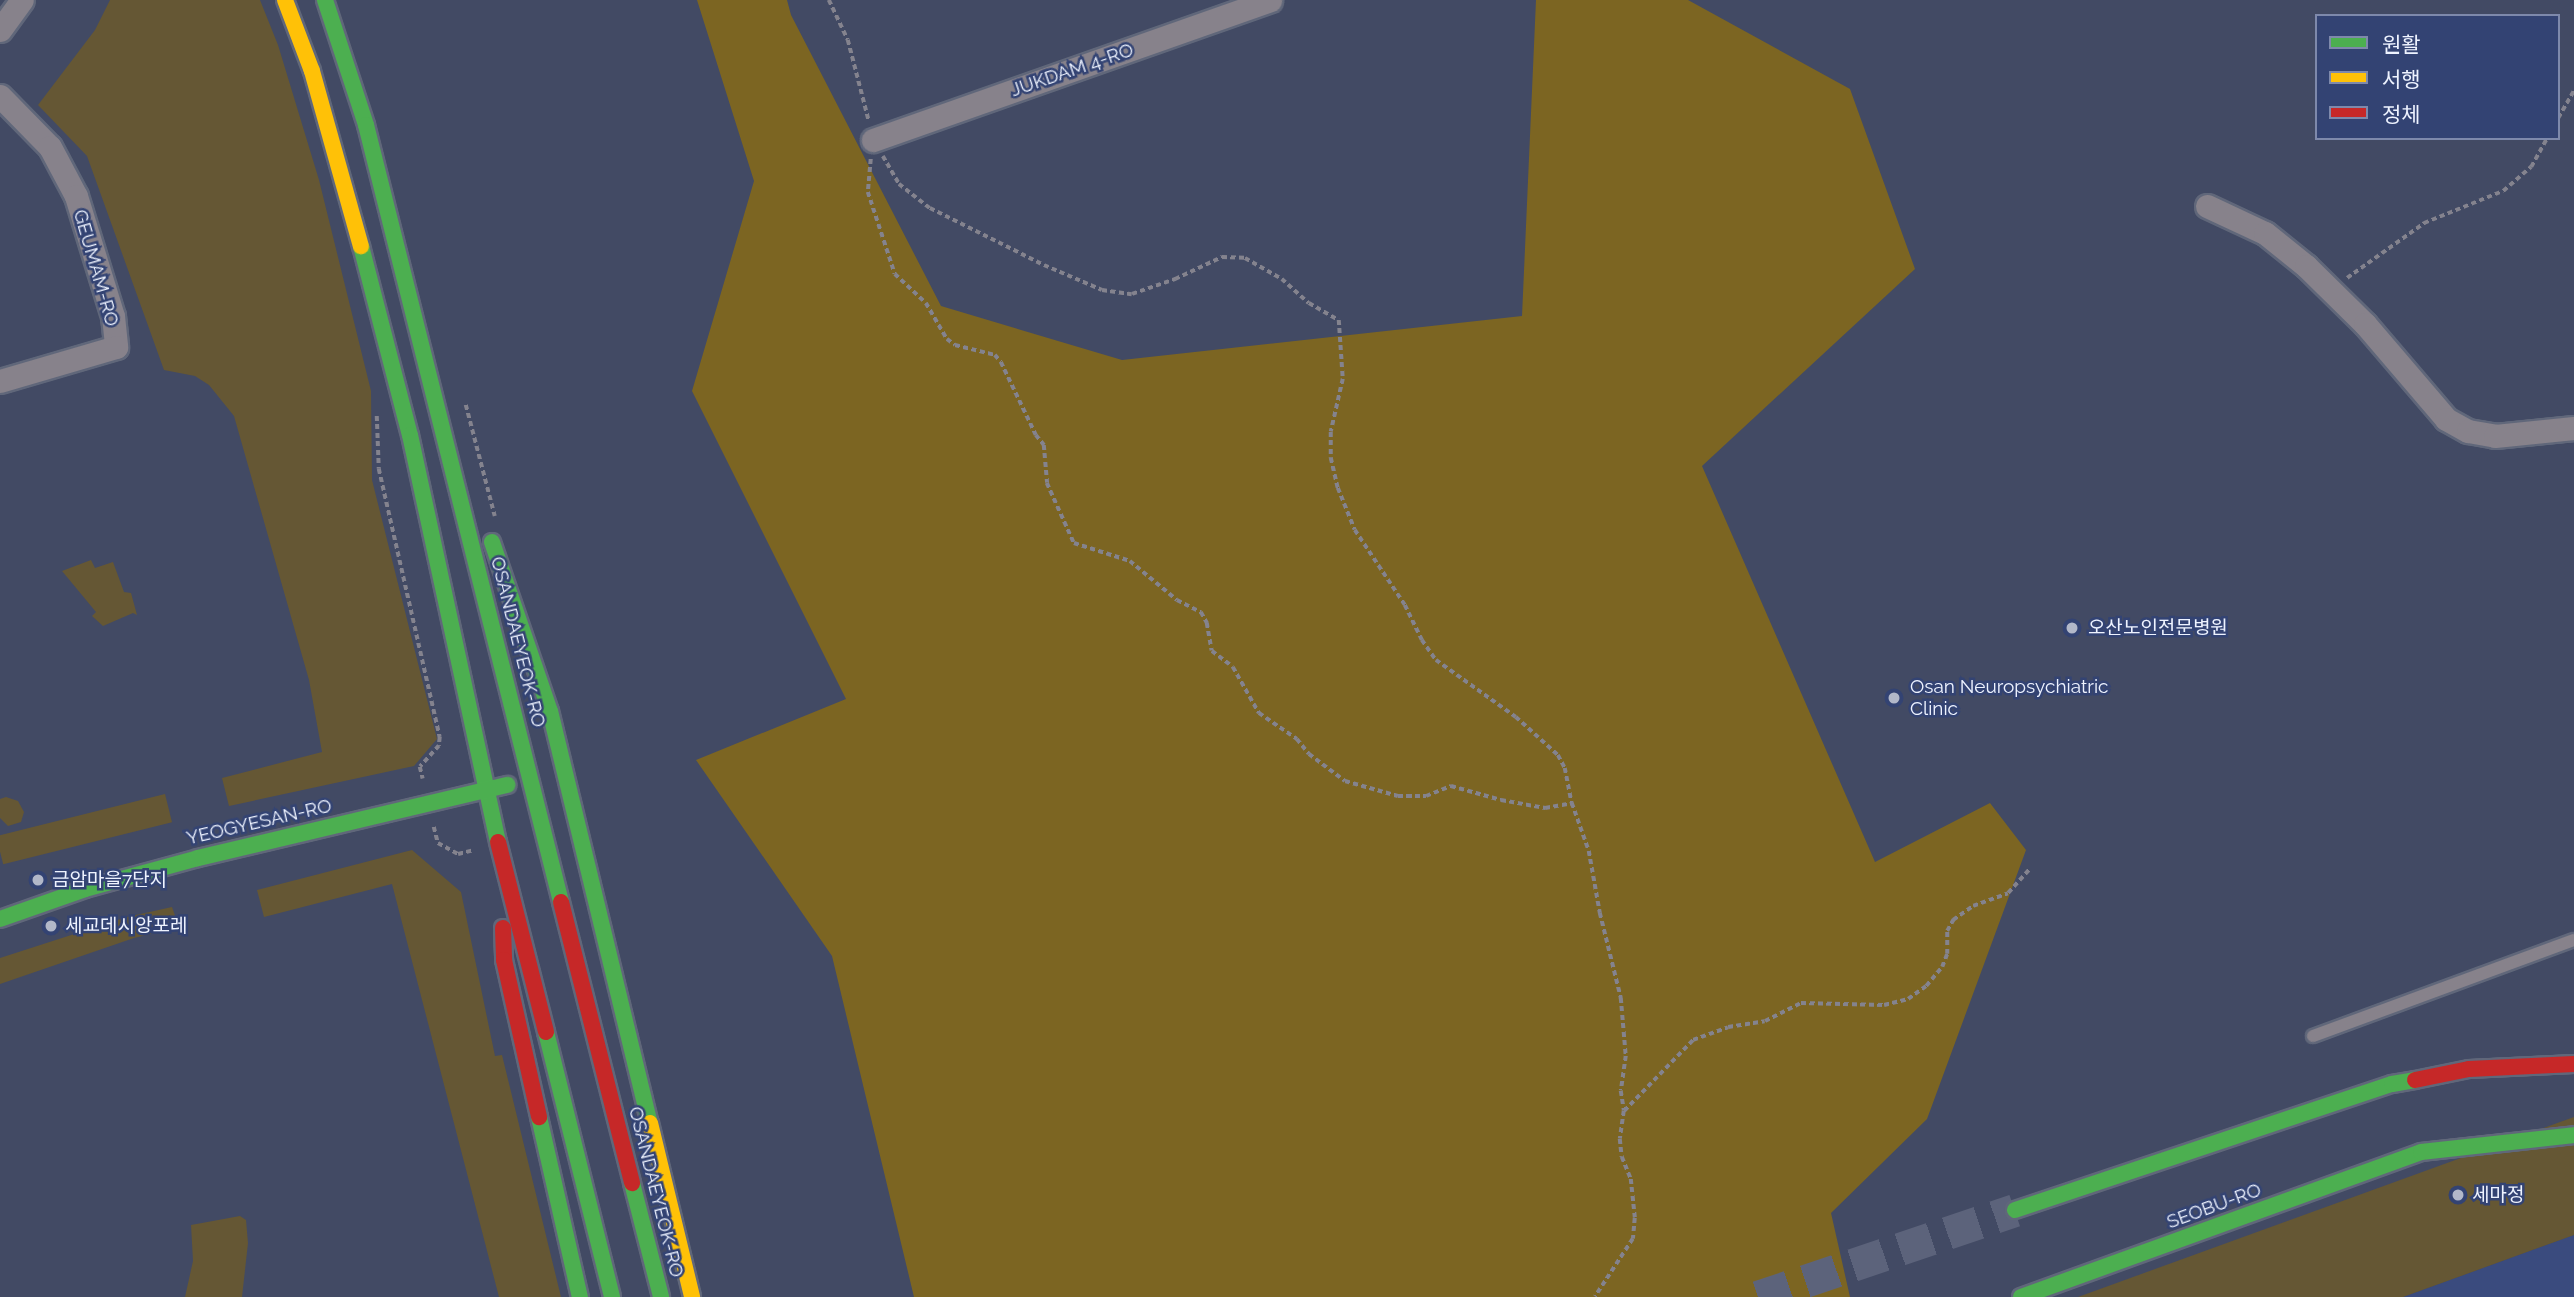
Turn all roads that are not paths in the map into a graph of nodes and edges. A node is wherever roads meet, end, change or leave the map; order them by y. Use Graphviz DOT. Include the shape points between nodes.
graph roads {
  1 [pos="22,0"];
  2 [pos="285,0"];
  3 [pos="324,0"];
  4 [pos="1270,0"];
  5 [pos="0,30"];
  6 [pos="0,96"];
  7 [pos="873,140"];
  8 [pos="2207,206"];
  9 [pos="427,364"];
  10 [pos="1,375"];
  11 [pos="2574,428"];
  12 [pos="477,499"];
  13 [pos="485,523"];
  14 [pos="531,779"];
  15 [pos="486,789"];
  16 [pos="499,845"];
  17 [pos="0,919"];
  18 [pos="2574,940"];
  19 [pos="2313,1036"];
  20 [pos="2574,1065"];
  21 [pos="2574,1135"];
  22 [pos="2015,1210"];
  23 [pos="580,1297"];
  24 [pos="612,1297"];
  25 [pos="661,1297"];
  26 [pos="692,1297"];
  27 [pos="2021,1297"];
  1 -- 5 [label="street"];
  2 -- 15 [label="main road" via="320,96 384,326"];
  3 -- 9 [label="main road, OSANDAEYEOK-RO" via="362,112"];
  4 -- 7 [label="street, JUKDAM 4-RO"];
  6 -- 10 [label="street, GEUMAM-RO" via="50,147 76,196 113,316 116,347"];
  8 -- 11 [label="street" via="2265,233 2331,290 2446,419 2468,431 2495,436"];
  9 -- 12 [label="main road"];
  9 -- 14 [label="main road, OSANDAEYEOK-RO"];
  13 -- 26 [label="main road" via="552,721"];
  14 -- 15 [label="main road, YEOGYESAN-RO"];
  14 -- 25 [label="main road, OSANDAEYEOK-RO"];
  15 -- 16 [label="main road"];
  15 -- 17 [label="main road, YEOGYESAN-RO" via="198,858 85,889"];
  16 -- 23 [label="main road" via="504,960"];
  16 -- 24 [label="main road"];
  18 -- 19 [label="lane"];
  20 -- 22 [label="main road" via="2469,1069 2392,1084"];
  21 -- 27 [label="main road, SEOBU-RO" via="2421,1152"];
}
